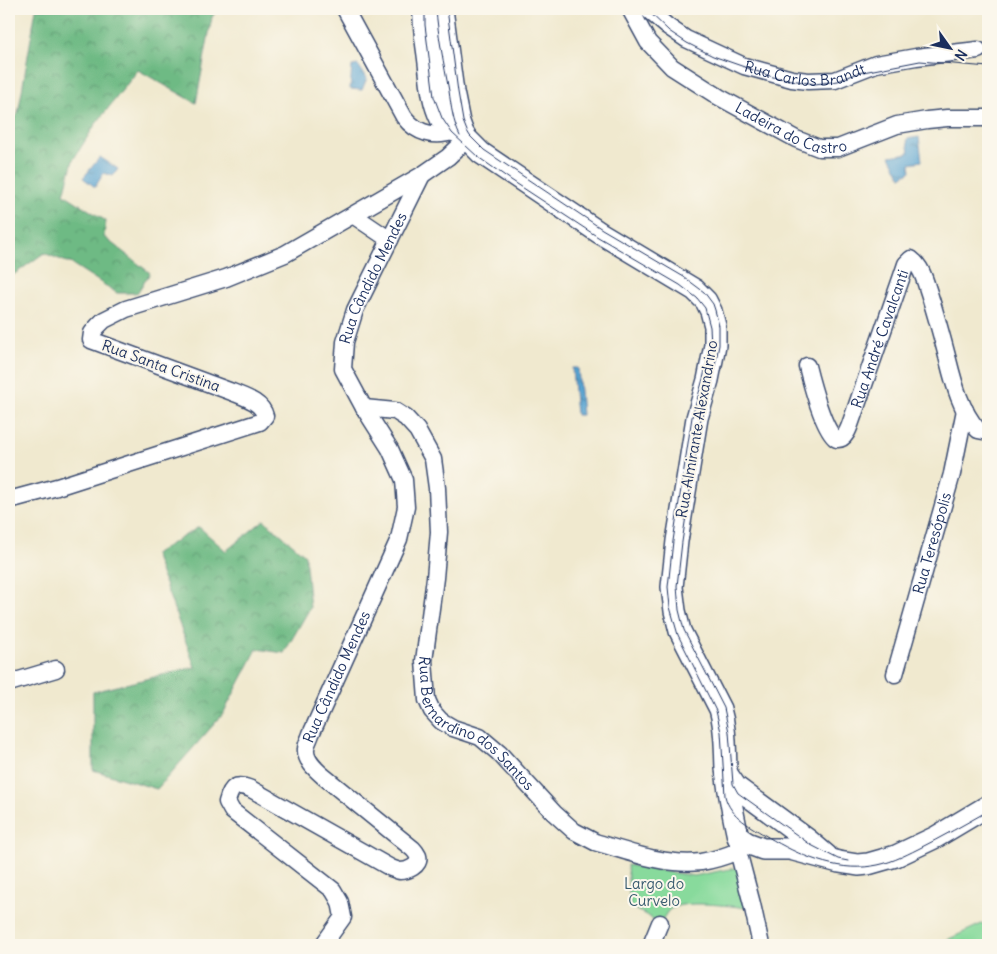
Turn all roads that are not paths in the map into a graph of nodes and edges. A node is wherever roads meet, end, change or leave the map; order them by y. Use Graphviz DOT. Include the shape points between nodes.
graph roads {
  1 [pos="345,9"];
  2 [pos="424,9"];
  3 [pos="442,9"];
  4 [pos="630,9"];
  5 [pos="647,9"];
  6 [pos="978,50"];
  7 [pos="988,118"];
  8 [pos="462,134"];
  9 [pos="422,175"];
  10 [pos="352,215"];
  11 [pos="390,240"];
  12 [pos="807,366"];
  13 [pos="364,408"];
  14 [pos="965,410"];
  15 [pos="988,432"];
  16 [pos="9,500"];
  17 [pos="56,669"];
  18 [pos="895,674"];
  19 [pos="9,683"];
  20 [pos="727,774"];
  21 [pos="988,806"];
  22 [pos="738,844"];
  23 [pos="830,859"];
  24 [pos="660,923"];
  25 [pos="323,945"];
  26 [pos="651,945"];
  27 [pos="760,945"];
  1 -- 8 [label="street" via="408,122 431,134"];
  2 -- 8 [label="street, Rua Almirante Alexandrino" via="433,97 441,119"];
  3 -- 8 [label="street"];
  4 -- 7 [label="street, Ladeira do Castro" via="648,42 672,67 719,97 819,148 838,148 897,126 927,120"];
  5 -- 6 [label="street, Rua Carlos Brandt" via="686,39 744,66 808,81 835,80 876,64"];
  8 -- 9 [label="street, Rua Santa Cristina" via="448,157"];
  8 -- 20 [label="street, Rua Almirante Alexandrino" via="481,153 600,233 695,290 709,306 715,326 715,345 696,418 672,587 680,631 720,709 725,732"];
  9 -- 10 [label="street, Rua Santa Cristina"];
  9 -- 11 [label="street, Rua Cândido Mendes"];
  10 -- 11 [label="street"];
  10 -- 16 [label="street, Rua Santa Cristina" via="285,254 235,275 126,309 104,320 92,333 91,340 251,400 261,407 263,419 256,424"];
  11 -- 13 [label="street, Rua Cândido Mendes" via="355,310 345,342 344,369"];
  12 -- 14 [label="street, Rua André Cavalcanti" via="822,418 831,436 840,439 851,422 906,264 912,259 925,281 954,384"];
  13 -- 22 [label="street, Rua Bernardino dos Santos" via="395,411 406,418 417,430 433,459 439,532 424,661 427,700 432,712 453,728 480,736 554,813 588,839 684,863 714,860"];
  13 -- 25 [label="street, Rua Cândido Mendes" via="390,449 404,480 406,507 398,539 311,734 307,758 323,776 413,849 418,861 409,870 391,868 242,786 231,790 228,802 232,811 333,890 340,902 342,917"];
  14 -- 15 [label="street, Rua André Cavalcanti" via="978,430"];
  14 -- 18 [label="street, Rua Teresópolis" via="952,474"];
  17 -- 19 [label="street"];
  20 -- 22 [label="street, Rua Almirante Alexandrino"];
  20 -- 23 [label="street" via="736,787"];
  21 -- 23 [label="street" via="896,856 858,865"];
  22 -- 23 [label="street" via="747,843 763,849 790,849"];
  22 -- 27 [label="street, Rua Almirante Alexandrino"];
  24 -- 26 [label="street"];
}
